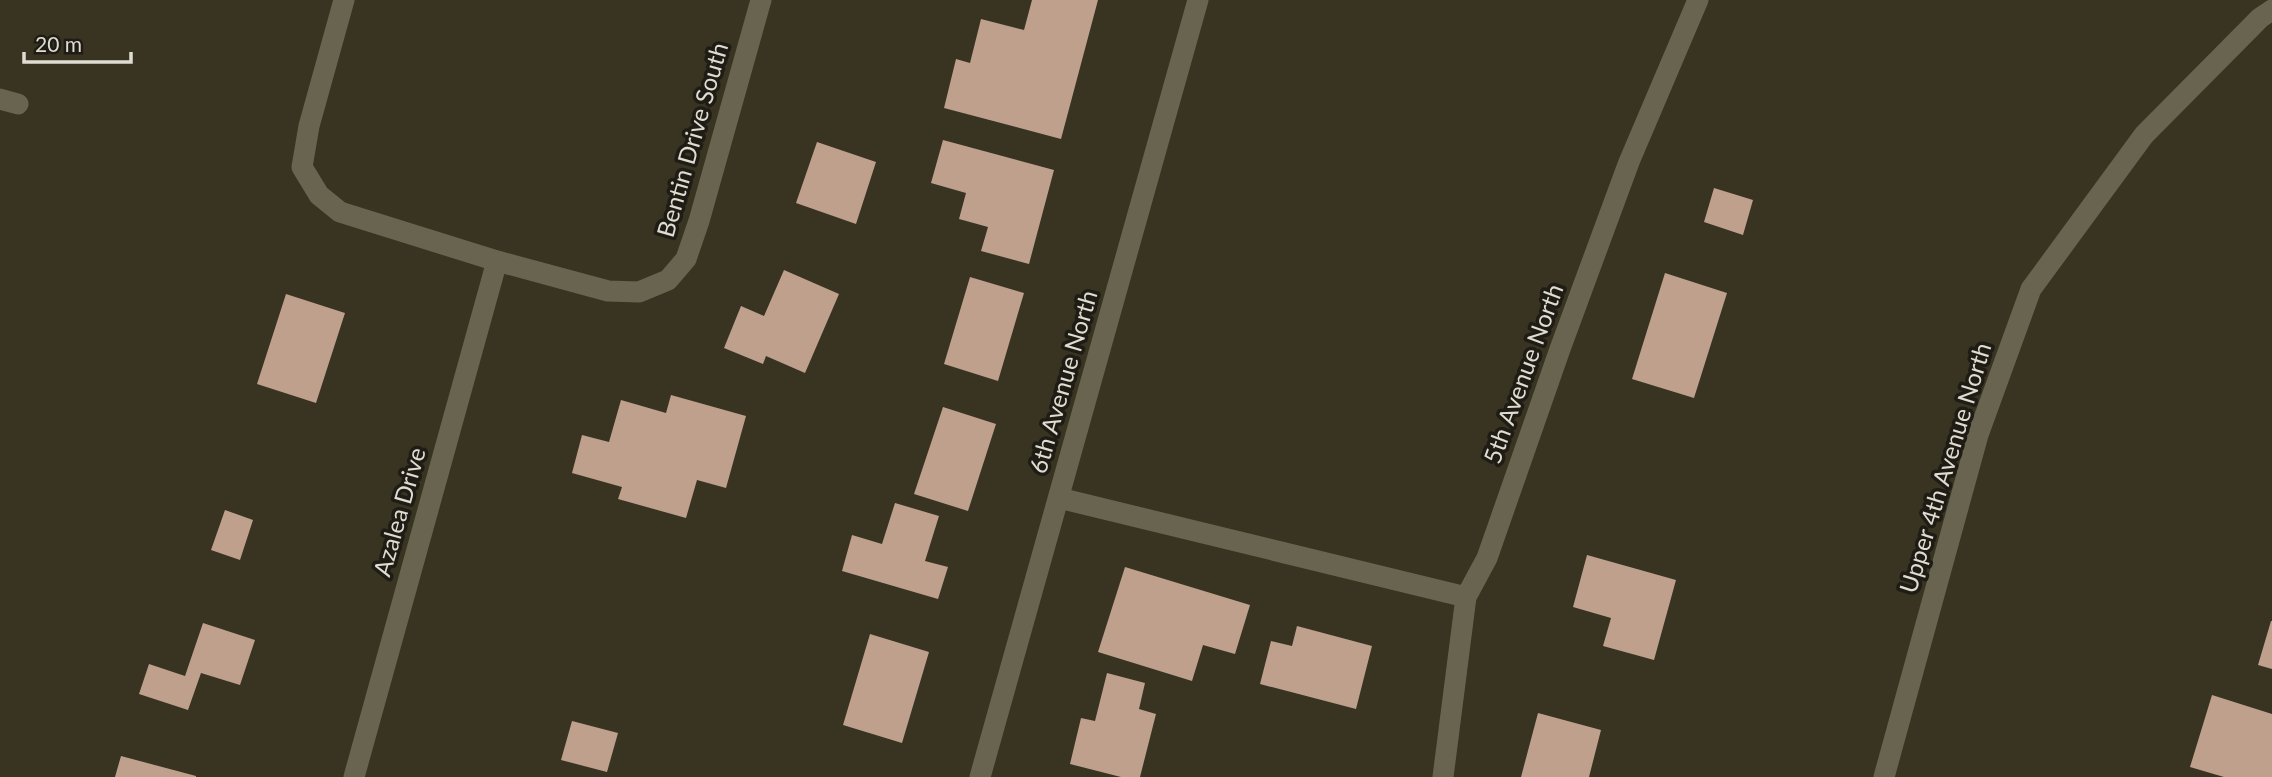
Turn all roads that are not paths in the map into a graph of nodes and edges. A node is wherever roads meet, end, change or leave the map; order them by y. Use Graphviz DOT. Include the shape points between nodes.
graph roads {
  1 [pos="344,0"];
  2 [pos="761,0"];
  3 [pos="1198,0"];
  4 [pos="1698,0"];
  5 [pos="2272,10"];
  6 [pos="497,261"];
  7 [pos="1059,498"];
  8 [pos="1466,597"];
  9 [pos="354,777"];
  10 [pos="979,777"];
  11 [pos="1443,777"];
  12 [pos="1884,777"];
  1 -- 6 [label="street, Bentin Drive South" via="302,167 313,186 340,212"];
  2 -- 6 [label="street, Bentin Drive South" via="699,222 686,259 668,279 639,292 608,291"];
  3 -- 7 [label="street, 6th Avenue North"];
  4 -- 8 [label="street, 5th Avenue North" via="1629,162 1487,558"];
  5 -- 12 [label="street, Upper 4th Avenue North" via="2144,135 2031,289 1978,435"];
  6 -- 9 [label="street, Azalea Drive"];
  7 -- 8 [label="street"];
  7 -- 10 [label="street, 6th Avenue North"];
  8 -- 11 [label="street, 5th Avenue North"];
}
